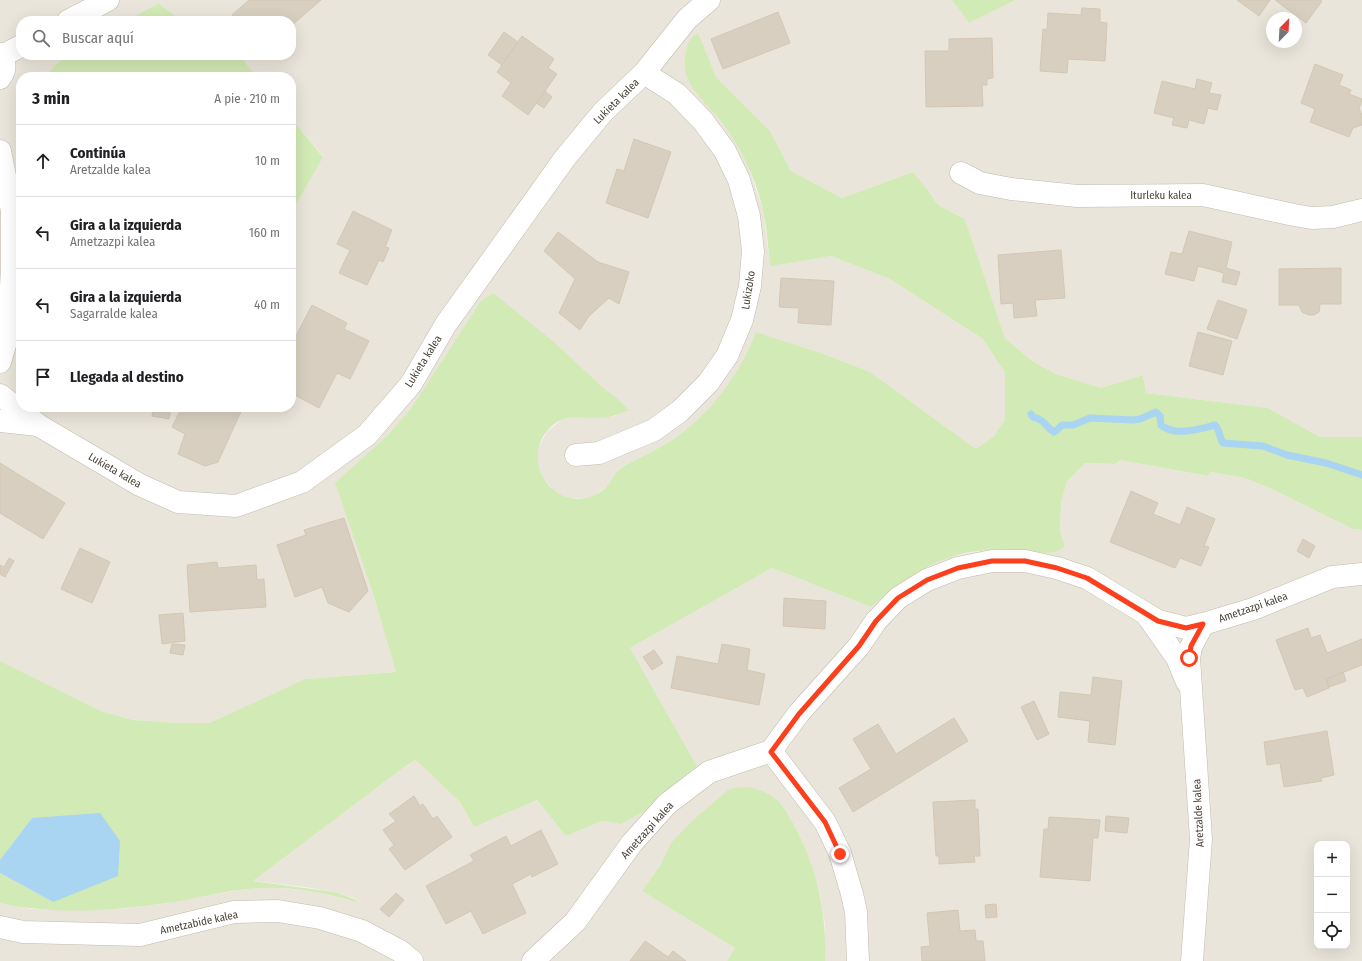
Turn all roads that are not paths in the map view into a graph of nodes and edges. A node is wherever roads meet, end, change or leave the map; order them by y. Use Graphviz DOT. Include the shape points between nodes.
graph roads {
  1 [pos="108,0"];
  2 [pos="709,0"];
  3 [pos="78,16"];
  4 [pos="16,48"];
  5 [pos="1,55"];
  6 [pos="644,73"];
  7 [pos="0,78"];
  8 [pos="0,151"];
  9 [pos="961,173"];
  10 [pos="1362,210"];
  11 [pos="0,362"];
  12 [pos="0,395"];
  13 [pos="16,408"];
  14 [pos="22,412"];
  15 [pos="0,420"];
  16 [pos="38,425"];
  17 [pos="576,455"];
  18 [pos="1362,574"];
  19 [pos="1146,614"];
  20 [pos="1203,624"];
  21 [pos="1190,689"];
  22 [pos="771,752"];
  23 [pos="0,927"];
  24 [pos="412,961"];
  25 [pos="533,961"];
  26 [pos="858,961"];
  27 [pos="1192,961"];
  1 -- 3 [label="street"];
  2 -- 6 [label="street, Lukieta kalea" via="687,20"];
  4 -- 5 [label="street"];
  5 -- 7 [label="street" via="4,68"];
  6 -- 16 [label="street, Lukieta kalea" via="603,112 565,158 446,324 411,384 367,435 302,482 236,506 178,502 140,485"];
  6 -- 17 [label="street, Lukizoko" via="677,94 703,121 725,151 739,180 749,216 753,251 750,286 742,320 727,356 708,383 680,411 654,430 599,453"];
  8 -- 11 [label="street" via="12,211 8,335"];
  9 -- 10 [label="street, Iturleku kalea" via="980,183 1011,189 1077,196 1203,195 1312,218 1333,217"];
  12 -- 13 [label="street, Lukieta kalea"];
  14 -- 16 [label="street, Lukieta kalea"];
  15 -- 16 [label="street, Lukieta kalea"];
  18 -- 20 [label="street, Ametzazpi kalea" via="1332,578 1253,609"];
  19 -- 20 [label="street, Ametzazpi kalea" via="1158,621 1186,628"];
  19 -- 21 [label="street, Aretzalde kalea" via="1177,658"];
  19 -- 22 [label="street, Ametzazpi kalea" via="1087,578 1057,568 1025,561 992,561 958,568 927,580 898,598 799,714"];
  20 -- 21 [label="street, Aretzalde kalea" via="1191,646"];
  21 -- 27 [label="street, Aretzalde kalea" via="1201,839"];
  22 -- 25 [label="street, Ametzazpi kalea" via="709,772 667,804 632,843 575,922"];
  22 -- 26 [label="street" via="825,822 840,854 856,912"];
  23 -- 24 [label="street, Ametzabide kalea" via="23,932 140,935 234,912 278,912 320,918 362,931 400,951"];
}
